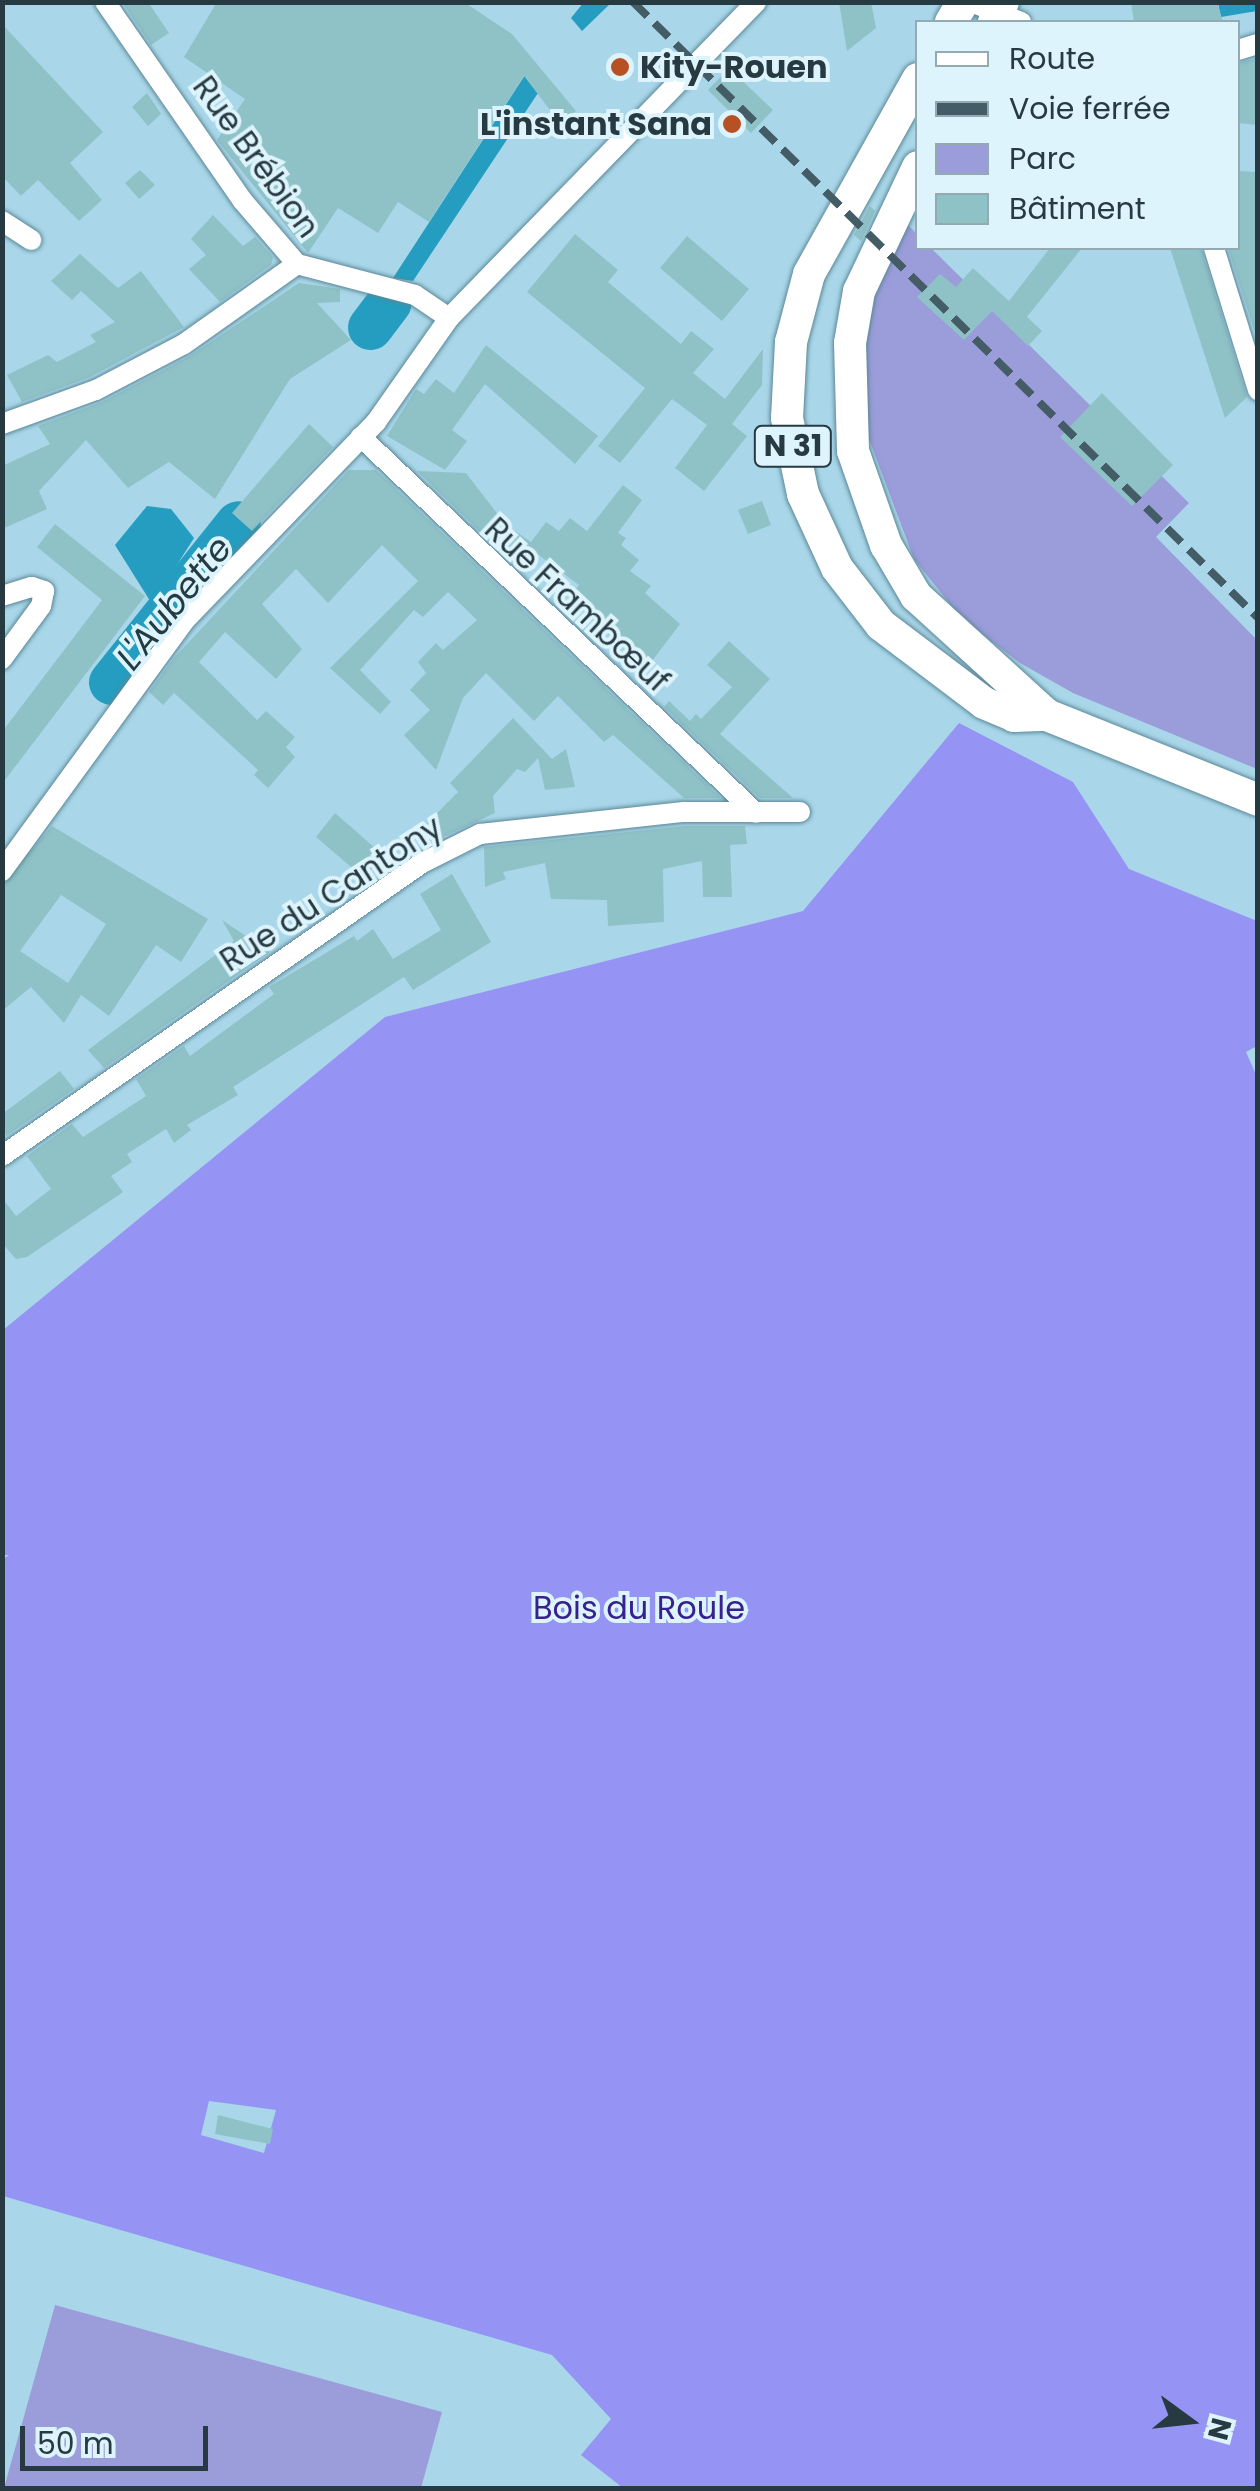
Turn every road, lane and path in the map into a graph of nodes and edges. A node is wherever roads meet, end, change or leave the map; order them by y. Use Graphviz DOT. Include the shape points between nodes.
graph roads {
  1 [pos="105,2"];
  2 [pos="756,2"];
  3 [pos="915,84"];
  4 [pos="915,173"];
  5 [pos="2,221"];
  6 [pos="31,240"];
  7 [pos="1215,250"];
  8 [pos="298,264"];
  9 [pos="449,318"];
  10 [pos="1256,390"];
  11 [pos="2,424"];
  12 [pos="361,438"];
  13 [pos="2,596"];
  14 [pos="2,659"];
  15 [pos="1047,716"];
  16 [pos="1258,800"];
  17 [pos="756,812"];
  18 [pos="800,812"];
  19 [pos="2,871"];
  20 [pos="2,1156"];
  1 -- 8 [label="street, Rue Brébion" via="242,200"];
  2 -- 9 [label="street"];
  3 -- 15 [label="main road, N 31" via="809,274 791,342 787,418 803,494 830,553 882,625 984,703 1014,716"];
  4 -- 15 [label="main road, N 31" via="860,290 850,343 854,452 886,545 916,596"];
  5 -- 6 [label="street"];
  7 -- 10 [label="street"];
  8 -- 9 [label="street, Rue Brébion" via="397,288"];
  8 -- 11 [label="street" via="184,344 96,390"];
  9 -- 12 [label="street"];
  12 -- 17 [label="street, Rue Frambœuf"];
  12 -- 19 [label="street" via="184,622"];
  13 -- 14 [label="street" via="32,587 44,591 42,606"];
  15 -- 16 [label="main road, N 31"];
  17 -- 18 [label="street, Rue du Cantony"];
  17 -- 20 [label="street, Rue du Cantony" via="560,820 480,834 422,863"];
}
